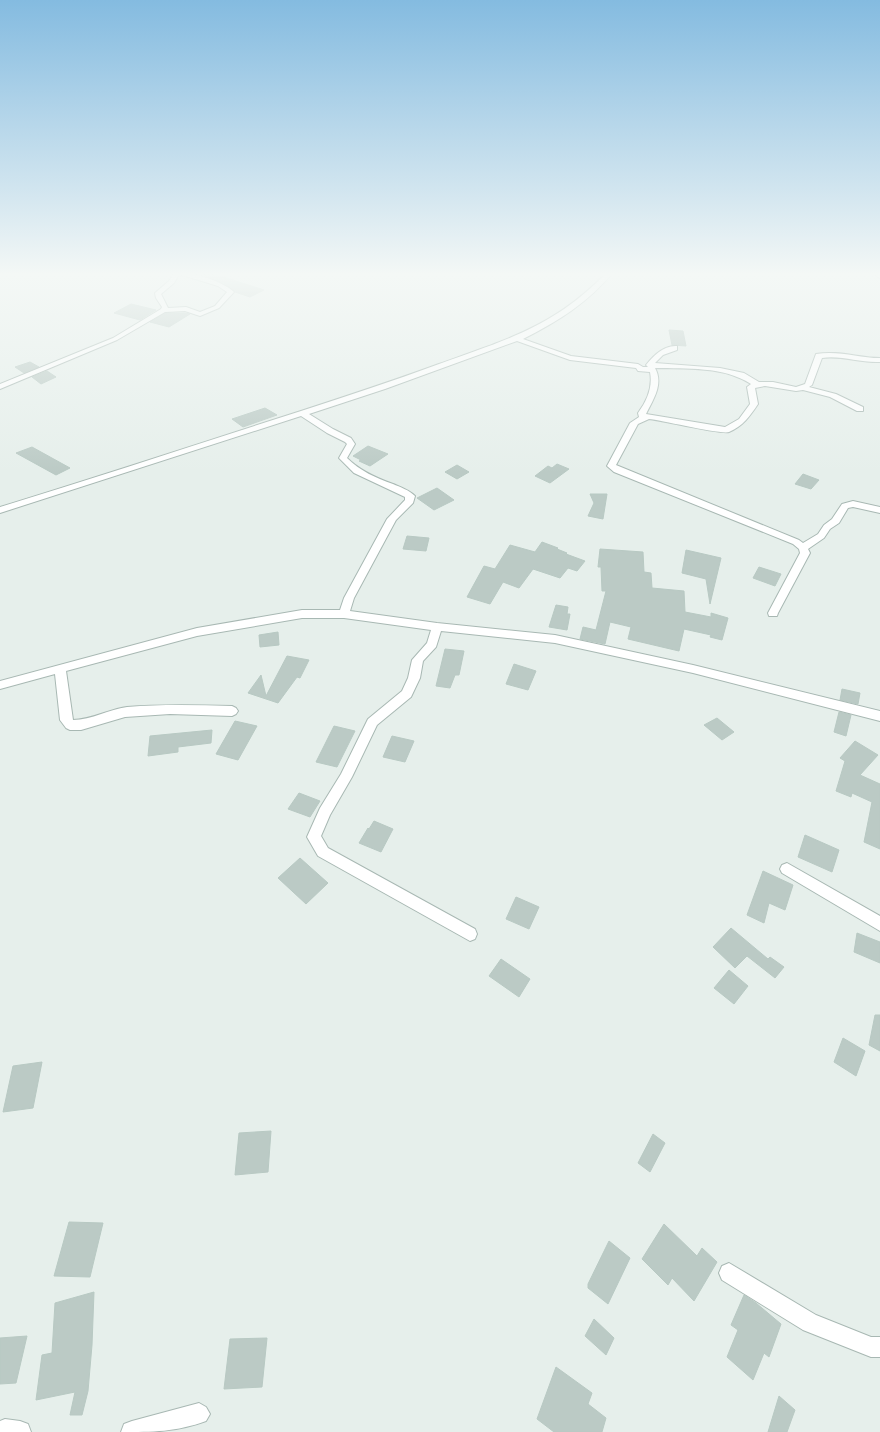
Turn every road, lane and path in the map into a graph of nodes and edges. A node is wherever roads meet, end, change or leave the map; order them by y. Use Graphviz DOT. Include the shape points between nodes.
graph roads {
  1 [pos="116,339"];
  2 [pos="517,339"];
  3 [pos="674,348"];
  4 [pos="880,360"];
  5 [pos="651,367"];
  6 [pos="757,384"];
  7 [pos="0,387"];
  8 [pos="804,388"];
  9 [pos="860,409"];
  10 [pos="302,413"];
  11 [pos="642,418"];
  12 [pos="0,510"];
  13 [pos="880,510"];
  14 [pos="803,548"];
  15 [pos="773,613"];
  16 [pos="344,614"];
  17 [pos="437,627"];
  18 [pos="60,669"];
  19 [pos="0,685"];
  20 [pos="232,711"];
  21 [pos="880,716"];
  22 [pos="787,869"];
  23 [pos="880,924"];
  24 [pos="470,934"];
  25 [pos="729,1273"];
  26 [pos="880,1347"];
  27 [pos="199,1414"];
  28 [pos="1,1432"];
  29 [pos="20,1432"];
  30 [pos="132,1432"];
  1 -- 7 [label="street"];
  2 -- 5 [label="street" via="570,358 638,366 641,369"];
  2 -- 10 [label="street"];
  3 -- 5 [label="street" via="660,353"];
  4 -- 8 [label="street" via="836,354 820,356 808,385"];
  5 -- 6 [label="street" via="712,368 738,374"];
  5 -- 11 [label="street" via="655,379 654,387"];
  6 -- 8 [label="street"];
  6 -- 11 [label="street" via="751,387 754,404 742,421 726,430 662,418"];
  8 -- 9 [label="street" via="849,402"];
  10 -- 12 [label="street"];
  10 -- 16 [label="street" via="330,432 348,440 351,444 343,458 348,465 410,496 410,501 392,519 349,598"];
  11 -- 14 [label="street" via="634,423 611,466 796,542"];
  13 -- 14 [label="street" via="853,504 845,506 836,521 827,527 821,536"];
  14 -- 15 [label="street" via="805,553"];
  16 -- 17 [label="street"];
  16 -- 18 [label="street" via="302,614 232,625"];
  17 -- 21 [label="street" via="555,639 693,669"];
  17 -- 24 [label="street" via="432,644 418,660 407,694 372,722 314,837 323,852"];
  18 -- 19 [label="street"];
  18 -- 20 [label="street" via="66,720 70,725 82,725 125,712 170,709"];
  22 -- 23 [label="street"];
  25 -- 26 [label="street" via="810,1323 871,1347"];
  27 -- 30 [label="street"];
  28 -- 29 [label="street"];
}
